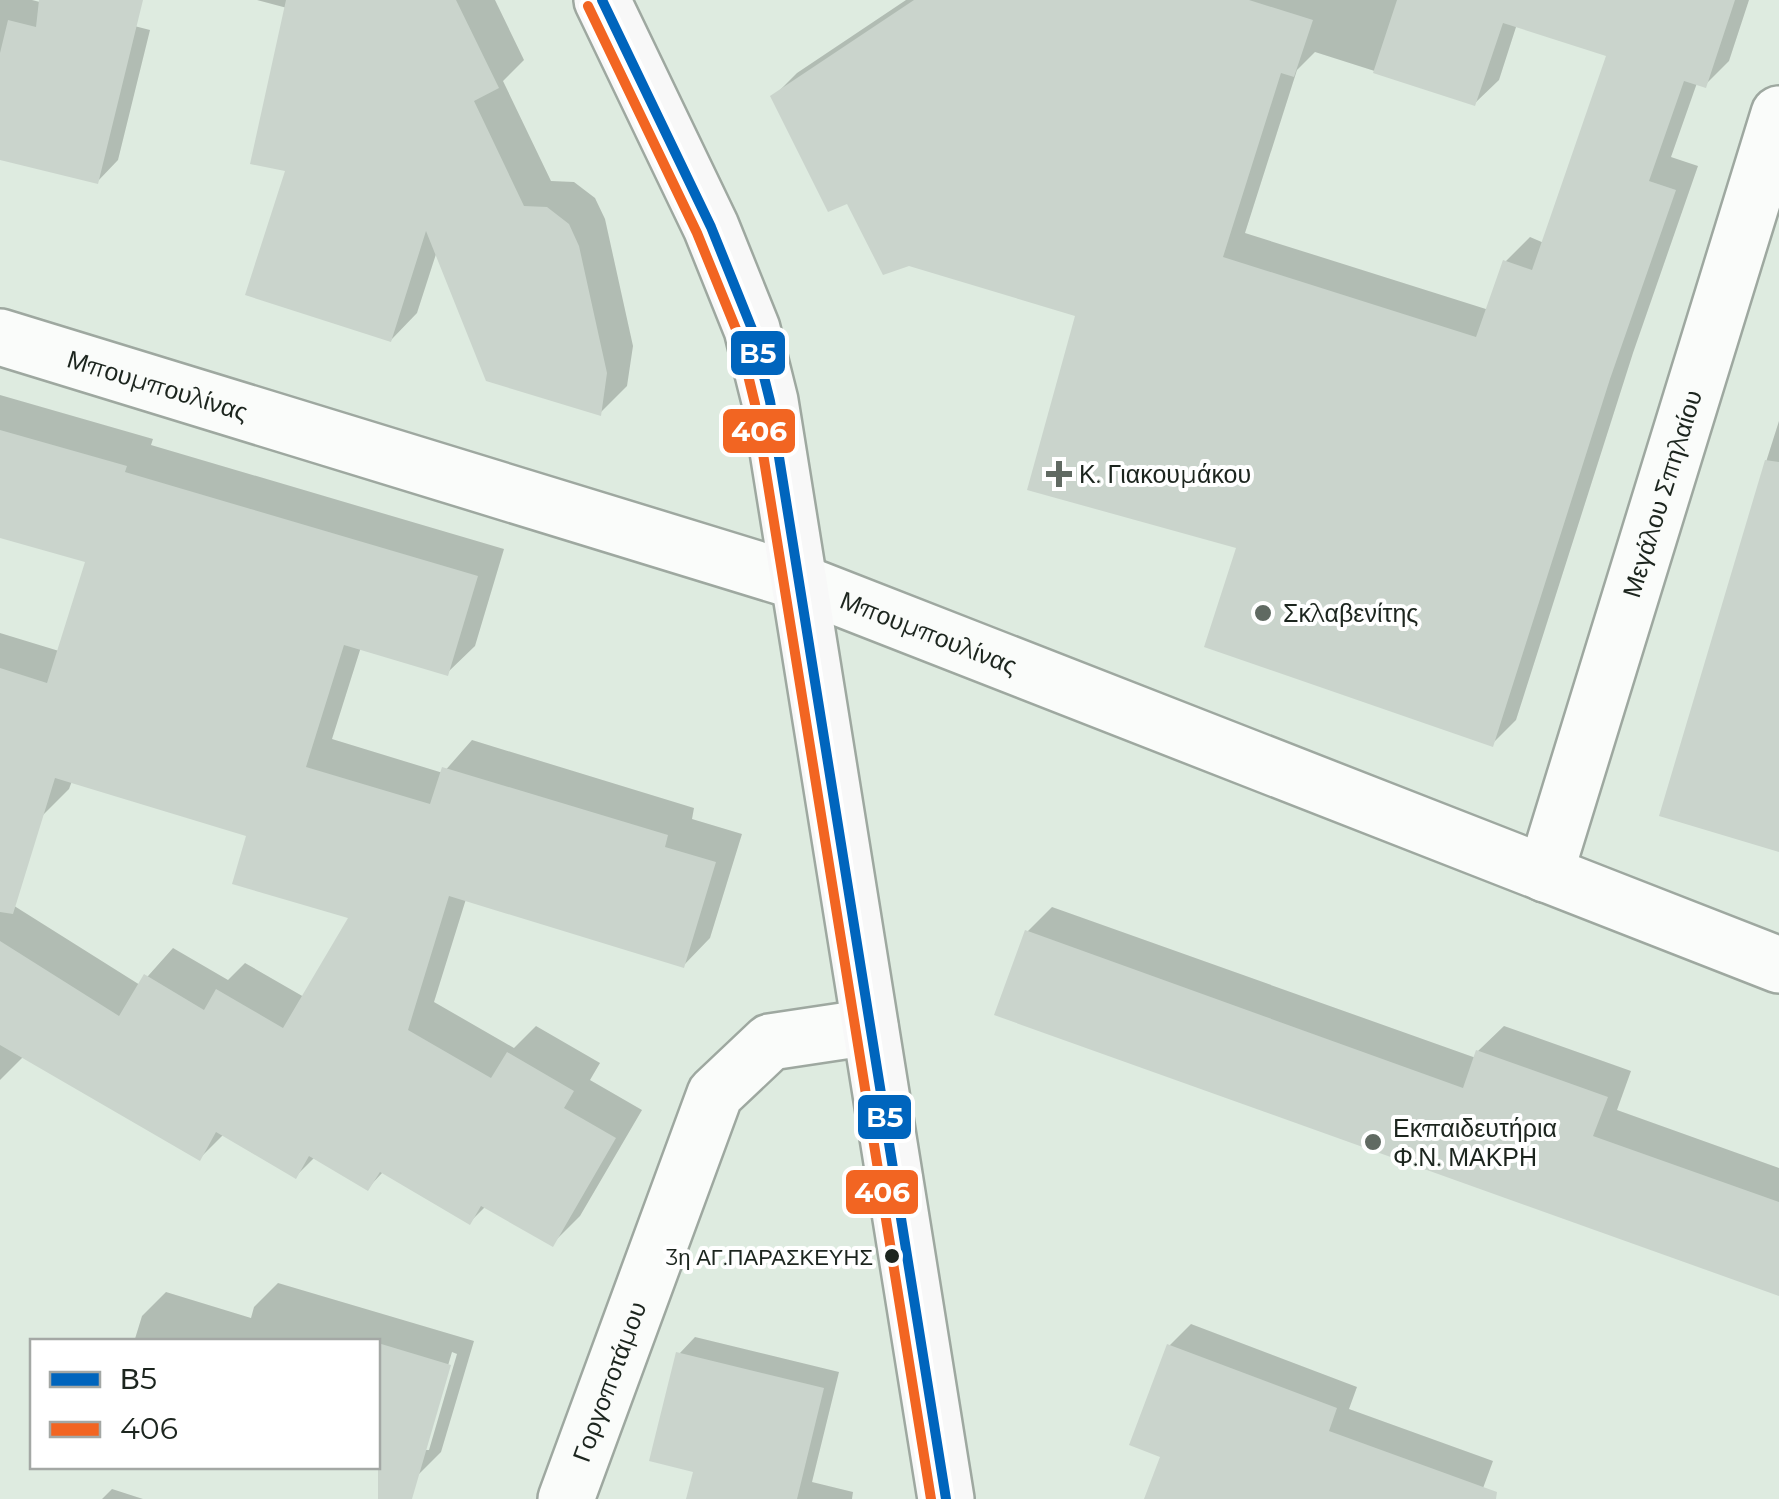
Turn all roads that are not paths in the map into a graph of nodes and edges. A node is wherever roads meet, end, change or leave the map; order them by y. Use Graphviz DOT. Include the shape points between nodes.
graph roads {
  1 [pos="602,0"];
  2 [pos="1779,114"];
  3 [pos="0,337"];
  4 [pos="799,582"];
  5 [pos="1545,874"];
  6 [pos="1779,965"];
  7 [pos="870,1027"];
  8 [pos="566,1499"];
  9 [pos="946,1499"];
  1 -- 4 [label="street" via="711,227 752,329"];
  2 -- 5 [label="street, Μεγάλου Σπηλαίου"];
  3 -- 4 [label="street, Μπουμπουλίνας"];
  4 -- 5 [label="street, Μπουμπουλίνας"];
  4 -- 7 [label="street"];
  5 -- 6 [label="street, Μπουμπουλίνας"];
  7 -- 8 [label="street, Γοργοποτάμου" via="770,1042 715,1094"];
  7 -- 9 [label="street"];
}
